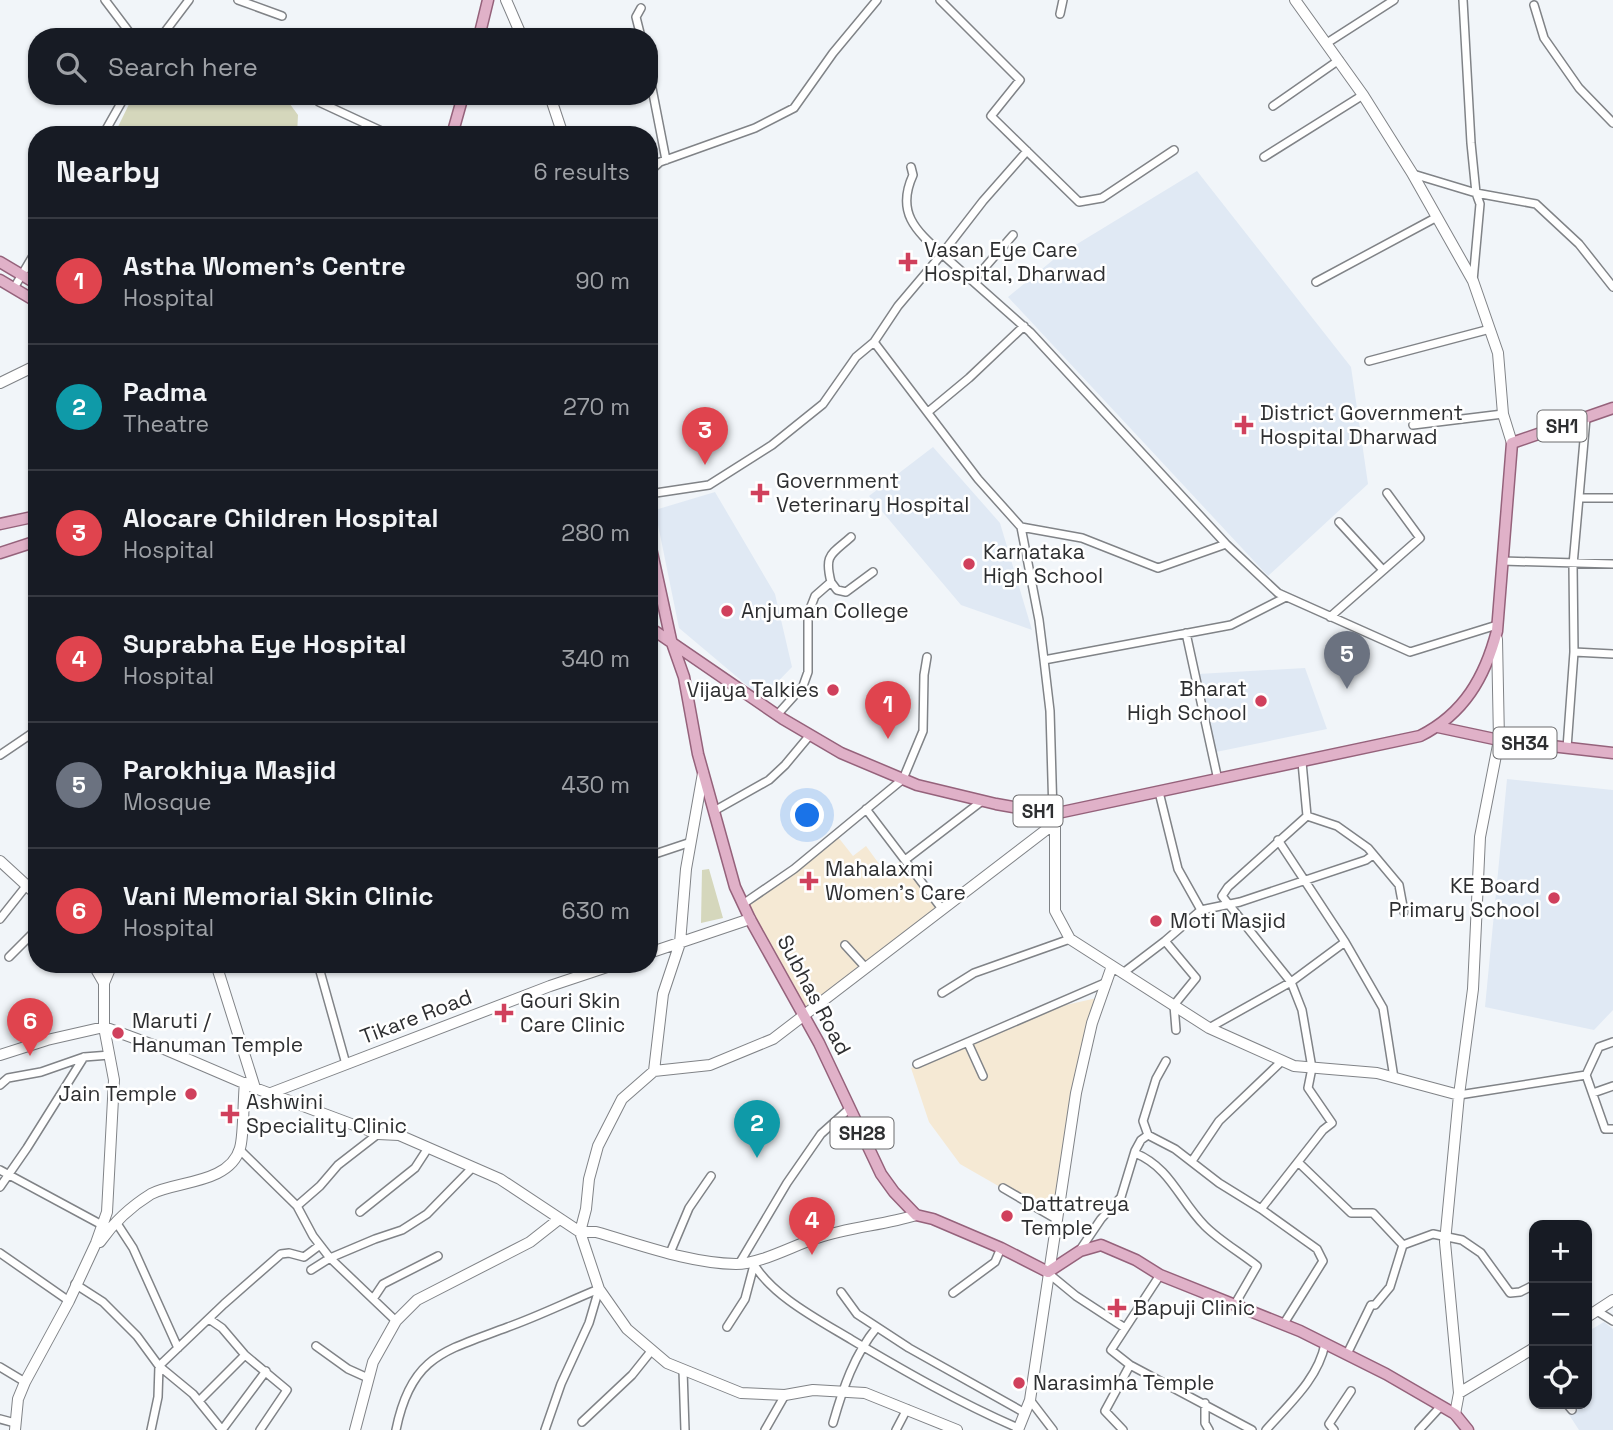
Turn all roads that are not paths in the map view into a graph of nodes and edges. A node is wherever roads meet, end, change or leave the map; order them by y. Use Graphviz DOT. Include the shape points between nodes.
graph roads {
  1 [pos="105,0"];
  2 [pos="188,0"];
  3 [pos="238,0"];
  4 [pos="488,0"];
  5 [pos="506,0"];
  6 [pos="877,0"];
  7 [pos="940,0"];
  8 [pos="1063,0"];
  9 [pos="1295,0"];
  10 [pos="1394,0"];
  11 [pos="1463,0"];
  12 [pos="1534,5"];
  13 [pos="641,8"];
  14 [pos="1060,14"];
  15 [pos="282,16"];
  16 [pos="126,28"];
  17 [pos="168,28"];
  18 [pos="481,28"];
  19 [pos="518,28"];
  20 [pos="639,28"];
  21 [pos="1327,43"];
  22 [pos="1339,60"];
  23 [pos="1363,95"];
  24 [pos="120,105"];
  25 [pos="325,105"];
  26 [pos="460,105"];
  27 [pos="553,105"];
  28 [pos="655,105"];
  29 [pos="1273,106"];
  30 [pos="1613,123"];
  31 [pos="108,126"];
  32 [pos="371,126"];
  33 [pos="455,126"];
  34 [pos="560,126"];
  35 [pos="1174,150"];
  36 [pos="1027,151"];
  37 [pos="1264,157"];
  38 [pos="666,160"];
  39 [pos="658,164"];
  40 [pos="911,167"];
  41 [pos="1412,173"];
  42 [pos="1476,192"];
  43 [pos="1437,217"];
  44 [pos="1013,235"];
  45 [pos="942,254"];
  46 [pos="0,262"];
  47 [pos="28,265"];
  48 [pos="22,275"];
  49 [pos="28,279"];
  50 [pos="0,280"];
  51 [pos="973,281"];
  52 [pos="1473,281"];
  53 [pos="1317,282"];
  54 [pos="1613,287"];
  55 [pos="14,288"];
  56 [pos="28,297"];
  57 [pos="1024,326"];
  58 [pos="1490,329"];
  59 [pos="874,342"];
  60 [pos="1368,361"];
  61 [pos="28,369"];
  62 [pos="0,383"];
  63 [pos="1613,408"];
  64 [pos="928,412"];
  65 [pos="1503,414"];
  66 [pos="1586,418"];
  67 [pos="1413,425"];
  68 [pos="1512,443"];
  69 [pos="658,493"];
  70 [pos="1387,493"];
  71 [pos="1578,498"];
  72 [pos="1613,498"];
  73 [pos="28,518"];
  74 [pos="1339,522"];
  75 [pos="0,524"];
  76 [pos="1021,527"];
  77 [pos="851,537"];
  78 [pos="28,544"];
  79 [pos="1226,544"];
  80 [pos="0,553"];
  81 [pos="1502,561"];
  82 [pos="1613,564"];
  83 [pos="1573,565"];
  84 [pos="1383,570"];
  85 [pos="873,572"];
  86 [pos="658,580"];
  87 [pos="831,582"];
  88 [pos="1286,597"];
  89 [pos="1330,617"];
  90 [pos="1497,628"];
  91 [pos="658,632"];
  92 [pos="1186,633"];
  93 [pos="671,640"];
  94 [pos="1574,652"];
  95 [pos="1613,654"];
  96 [pos="926,657"];
  97 [pos="1044,660"];
  98 [pos="777,715"];
  99 [pos="1438,727"];
  100 [pos="810,735"];
  101 [pos="28,736"];
  102 [pos="1499,740"];
  103 [pos="1567,748"];
  104 [pos="1613,753"];
  105 [pos="0,755"];
  106 [pos="1302,762"];
  107 [pos="703,772"];
  108 [pos="903,779"];
  109 [pos="1218,780"];
  110 [pos="1159,792"];
  111 [pos="983,800"];
  112 [pos="866,809"];
  113 [pos="714,811"];
  114 [pos="1307,816"];
  115 [pos="1054,818"];
  116 [pos="1278,840"];
  117 [pos="691,842"];
  118 [pos="658,853"];
  119 [pos="1373,855"];
  120 [pos="905,860"];
  121 [pos="0,861"];
  122 [pos="1305,879"];
  123 [pos="27,885"];
  124 [pos="1227,903"];
  125 [pos="743,904"];
  126 [pos="942,909"];
  127 [pos="1201,910"];
  128 [pos="1404,912"];
  129 [pos="0,919"];
  130 [pos="750,919"];
  131 [pos="28,938"];
  132 [pos="1070,939"];
  133 [pos="1165,942"];
  134 [pos="1345,942"];
  135 [pos="680,943"];
  136 [pos="845,946"];
  137 [pos="658,950"];
  138 [pos="9,957"];
  139 [pos="1112,966"];
  140 [pos="866,968"];
  141 [pos="98,973"];
  142 [pos="108,973"];
  143 [pos="219,973"];
  144 [pos="321,973"];
  145 [pos="589,973"];
  146 [pos="1123,973"];
  147 [pos="1107,982"];
  148 [pos="1291,982"];
  149 [pos="104,983"];
  150 [pos="942,993"];
  151 [pos="1174,1005"];
  152 [pos="804,1015"];
  153 [pos="104,1027"];
  154 [pos="1209,1028"];
  155 [pos="1176,1030"];
  156 [pos="1613,1042"];
  157 [pos="968,1043"];
  158 [pos="0,1055"];
  159 [pos="110,1055"];
  160 [pos="83,1057"];
  161 [pos="1166,1061"];
  162 [pos="1282,1061"];
  163 [pos="346,1064"];
  164 [pos="917,1064"];
  165 [pos="1312,1068"];
  166 [pos="654,1070"];
  167 [pos="1586,1075"];
  168 [pos="983,1076"];
  169 [pos="1394,1078"];
  170 [pos="245,1083"];
  171 [pos="0,1085"];
  172 [pos="1613,1086"];
  173 [pos="255,1088"];
  174 [pos="271,1093"];
  175 [pos="1593,1093"];
  176 [pos="1459,1095"];
  177 [pos="850,1108"];
  178 [pos="1613,1129"];
  179 [pos="378,1134"];
  180 [pos="1148,1135"];
  181 [pos="428,1148"];
  182 [pos="240,1150"];
  183 [pos="1135,1153"];
  184 [pos="1192,1161"];
  185 [pos="1298,1162"];
  186 [pos="473,1167"];
  187 [pos="0,1170"];
  188 [pos="8,1176"];
  189 [pos="711,1176"];
  190 [pos="0,1187"];
  191 [pos="1003,1188"];
  192 [pos="297,1206"];
  193 [pos="1261,1209"];
  194 [pos="360,1212"];
  195 [pos="916,1215"];
  196 [pos="1056,1219"];
  197 [pos="558,1220"];
  198 [pos="116,1222"];
  199 [pos="102,1224"];
  200 [pos="580,1232"];
  201 [pos="1445,1238"];
  202 [pos="320,1245"];
  203 [pos="1403,1245"];
  204 [pos="1001,1248"];
  205 [pos="1080,1251"];
  206 [pos="0,1253"];
  207 [pos="670,1253"];
  208 [pos="438,1256"];
  209 [pos="88,1258"];
  210 [pos="330,1258"];
  211 [pos="753,1263"];
  212 [pos="739,1264"];
  213 [pos="311,1270"];
  214 [pos="1048,1272"];
  215 [pos="1160,1275"];
  216 [pos="75,1284"];
  217 [pos="1529,1287"];
  218 [pos="599,1289"];
  219 [pos="841,1292"];
  220 [pos="953,1293"];
  221 [pos="373,1299"];
  222 [pos="1613,1300"];
  223 [pos="69,1301"];
  224 [pos="1235,1304"];
  225 [pos="1597,1311"];
  226 [pos="1592,1314"];
  227 [pos="209,1319"];
  228 [pos="396,1321"];
  229 [pos="1613,1321"];
  230 [pos="1283,1325"];
  231 [pos="727,1327"];
  232 [pos="877,1327"];
  233 [pos="1125,1328"];
  234 [pos="1325,1344"];
  235 [pos="316,1346"];
  236 [pos="862,1346"];
  237 [pos="178,1348"];
  238 [pos="652,1350"];
  239 [pos="1529,1351"];
  240 [pos="1347,1354"];
  241 [pos="245,1355"];
  242 [pos="1130,1365"];
  243 [pos="159,1366"];
  244 [pos="0,1367"];
  245 [pos="683,1370"];
  246 [pos="266,1371"];
  247 [pos="368,1378"];
  248 [pos="25,1382"];
  249 [pos="1351,1391"];
  250 [pos="842,1392"];
  251 [pos="1459,1393"];
  252 [pos="785,1395"];
  253 [pos="1030,1400"];
  254 [pos="199,1401"];
  255 [pos="1205,1403"];
  256 [pos="1441,1406"];
  257 [pos="907,1409"];
  258 [pos="1025,1413"];
  259 [pos="1455,1414"];
  260 [pos="0,1419"];
  261 [pos="582,1422"];
  262 [pos="833,1423"];
  263 [pos="15,1426"];
  264 [pos="1331,1427"];
  265 [pos="1018,1429"];
  266 [pos="151,1430"];
  267 [pos="260,1430"];
  268 [pos="355,1430"];
  269 [pos="396,1430"];
  270 [pos="545,1430"];
  271 [pos="685,1430"];
  272 [pos="765,1430"];
  273 [pos="895,1430"];
  274 [pos="957,1430"];
  275 [pos="1053,1430"];
  276 [pos="1123,1430"];
  277 [pos="1209,1430"];
  278 [pos="1252,1430"];
  279 [pos="1266,1430"];
  280 [pos="1321,1430"];
  281 [pos="1419,1430"];
  282 [pos="1468,1430"];
  1 -- 16 [label="street"];
  2 -- 17 [label="street"];
  3 -- 15 [label="street"];
  4 -- 18 [label="main road"];
  5 -- 19 [label="street"];
  6 -- 38 [label="street" via="794,108 755,128"];
  7 -- 36 [label="street" via="1020,80 991,116"];
  8 -- 14 [label="street"];
  9 -- 21 [label="street"];
  10 -- 21 [label="street"];
  11 -- 42 [label="street"];
  12 -- 30 [label="street" via="1544,38 1579,88"];
  13 -- 20 [label="street" via="636,17"];
  21 -- 22 [label="street"];
  22 -- 23 [label="street"];
  22 -- 29 [label="street"];
  23 -- 37 [label="street"];
  23 -- 41 [label="street"];
  24 -- 31 [label="street"];
  25 -- 32 [label="street"];
  26 -- 33 [label="main road"];
  27 -- 34 [label="street"];
  28 -- 38 [label="street"];
  35 -- 36 [label="street" via="1102,198 1079,202"];
  36 -- 45 [label="street"];
  38 -- 39 [label="street"];
  40 -- 45 [label="street" via="913,175 905,194 913,224"];
  41 -- 42 [label="street"];
  41 -- 43 [label="street"];
  42 -- 52 [label="street" via="1480,204"];
  42 -- 54 [label="street" via="1536,204 1579,244"];
  43 -- 52 [label="street"];
  43 -- 53 [label="street"];
  44 -- 51 [label="street"];
  45 -- 51 [label="street"];
  45 -- 59 [label="street"];
  46 -- 48 [label="main road"];
  47 -- 48 [label="street"];
  48 -- 49 [label="main road"];
  48 -- 55 [label="street"];
  50 -- 55 [label="main road"];
  51 -- 57 [label="street"];
  52 -- 58 [label="street"];
  55 -- 56 [label="main road"];
  57 -- 64 [label="street"];
  57 -- 79 [label="street"];
  58 -- 60 [label="street"];
  58 -- 65 [label="street" via="1498,353"];
  59 -- 64 [label="street"];
  59 -- 69 [label="street" via="856,357 822,404 772,445 709,485"];
  61 -- 62 [label="street"];
  63 -- 66 [label="main road, SH1"];
  64 -- 76 [label="street"];
  65 -- 67 [label="street"];
  65 -- 68 [label="street"];
  66 -- 68 [label="main road, SH1"];
  66 -- 71 [label="street"];
  68 -- 81 [label="main road, SH1"];
  70 -- 84 [label="street" via="1420,538"];
  71 -- 72 [label="street"];
  71 -- 83 [label="street"];
  73 -- 75 [label="main road"];
  74 -- 84 [label="street"];
  76 -- 79 [label="street" via="1082,538 1158,568"];
  76 -- 97 [label="street"];
  77 -- 87 [label="street" via="826,564"];
  78 -- 80 [label="main road"];
  79 -- 88 [label="street"];
  81 -- 83 [label="street"];
  81 -- 90 [label="main road, SH1"];
  82 -- 83 [label="street"];
  83 -- 94 [label="street"];
  84 -- 89 [label="street"];
  85 -- 87 [label="street" via="846,593"];
  86 -- 93 [label="main road, Subhas Road"];
  87 -- 98 [label="street" via="815,597 808,614 808,672 803,686"];
  88 -- 89 [label="street"];
  88 -- 92 [label="street" via="1231,625"];
  89 -- 90 [label="street" via="1410,652"];
  90 -- 99 [label="main road, SH1" via="1489,662 1458,710"];
  90 -- 102 [label="street"];
  91 -- 93 [label="main road, SH1"];
  92 -- 97 [label="street"];
  92 -- 109 [label="street"];
  93 -- 98 [label="main road, SH1"];
  93 -- 107 [label="main road, Subhas Road / SH28" via="684,677"];
  94 -- 95 [label="street"];
  94 -- 103 [label="street"];
  96 -- 108 [label="street" via="923,732"];
  97 -- 115 [label="street"];
  98 -- 100 [label="main road, SH1"];
  99 -- 102 [label="main road, SH34"];
  99 -- 106 [label="main road, SH1" via="1420,736"];
  100 -- 108 [label="main road, SH1"];
  100 -- 113 [label="street" via="769,780"];
  101 -- 105 [label="street"];
  102 -- 103 [label="main road, SH34"];
  102 -- 176 [label="street" via="1480,837 1473,989"];
  103 -- 104 [label="main road, SH34"];
  106 -- 109 [label="main road, SH1"];
  106 -- 114 [label="street"];
  107 -- 113 [label="main road, Subhas Road / SH28"];
  107 -- 117 [label="street"];
  108 -- 111 [label="main road, SH1"];
  108 -- 112 [label="street"];
  109 -- 110 [label="main road, SH1"];
  110 -- 115 [label="main road, SH1"];
  110 -- 127 [label="street" via="1178,869"];
  111 -- 115 [label="main road, SH1"];
  111 -- 120 [label="street"];
  112 -- 120 [label="street"];
  112 -- 125 [label="street"];
  113 -- 125 [label="main road, Subhas Road / SH28"];
  114 -- 116 [label="street"];
  114 -- 119 [label="street" via="1337,826"];
  115 -- 126 [label="street"];
  115 -- 132 [label="street" via="1055,911"];
  116 -- 122 [label="street"];
  116 -- 124 [label="street" via="1228,887 1222,896"];
  117 -- 118 [label="street"];
  117 -- 135 [label="street"];
  119 -- 122 [label="street"];
  119 -- 128 [label="street" via="1399,885"];
  120 -- 126 [label="street"];
  121 -- 123 [label="street"];
  122 -- 124 [label="street"];
  122 -- 134 [label="street"];
  123 -- 129 [label="street"];
  124 -- 127 [label="street"];
  124 -- 148 [label="street"];
  125 -- 130 [label="main road, Subhas Road / SH28"];
  126 -- 140 [label="street"];
  127 -- 133 [label="street"];
  130 -- 135 [label="street"];
  130 -- 152 [label="main road, Subhas Road / SH28"];
  131 -- 138 [label="street"];
  132 -- 139 [label="street"];
  132 -- 150 [label="street" via="974,974"];
  133 -- 146 [label="street"];
  133 -- 151 [label="street" via="1196,978"];
  134 -- 148 [label="street"];
  134 -- 169 [label="street" via="1383,1008"];
  135 -- 137 [label="street"];
  135 -- 166 [label="street" via="663,994"];
  136 -- 140 [label="street"];
  139 -- 146 [label="street"];
  139 -- 147 [label="street"];
  140 -- 152 [label="street"];
  141 -- 149 [label="street"];
  142 -- 149 [label="street"];
  143 -- 173 [label="street"];
  144 -- 163 [label="street"];
  145 -- 163 [label="street, Tikare Road"];
  146 -- 151 [label="street"];
  147 -- 157 [label="street"];
  147 -- 196 [label="street" via="1076,1093"];
  148 -- 154 [label="street"];
  148 -- 165 [label="street"];
  149 -- 153 [label="street"];
  151 -- 154 [label="street"];
  151 -- 155 [label="street"];
  152 -- 166 [label="street" via="773,1039 710,1065"];
  152 -- 177 [label="main road, Subhas Road / SH28"];
  153 -- 158 [label="street"];
  153 -- 159 [label="street"];
  153 -- 170 [label="street"];
  154 -- 162 [label="street"];
  156 -- 167 [label="street" via="1599,1047"];
  157 -- 164 [label="street"];
  157 -- 168 [label="street"];
  159 -- 160 [label="street"];
  159 -- 199 [label="street" via="114,1080 107,1212"];
  160 -- 171 [label="street" via="8,1078"];
  160 -- 188 [label="street"];
  161 -- 180 [label="street" via="1143,1121"];
  162 -- 165 [label="street"];
  162 -- 184 [label="street" via="1219,1121"];
  163 -- 174 [label="street, Tikare Road"];
  165 -- 169 [label="street"];
  165 -- 185 [label="street" via="1308,1088 1332,1123"];
  166 -- 200 [label="street" via="622,1098 598,1146"];
  167 -- 175 [label="street"];
  167 -- 176 [label="street"];
  169 -- 176 [label="street"];
  170 -- 173 [label="street"];
  170 -- 182 [label="street"];
  172 -- 175 [label="street"];
  173 -- 174 [label="street"];
  174 -- 179 [label="street"];
  175 -- 178 [label="street" via="1605,1129"];
  176 -- 201 [label="street"];
  177 -- 195 [label="main road, Subhas Road / SH28" via="881,1174"];
  177 -- 212 [label="street" via="821,1134"];
  179 -- 181 [label="street" via="399,1135"];
  179 -- 192 [label="street"];
  180 -- 183 [label="street"];
  180 -- 184 [label="street"];
  181 -- 186 [label="street"];
  181 -- 194 [label="street" via="415,1168"];
  182 -- 192 [label="street"];
  182 -- 198 [label="street" via="225,1169 192,1184 155,1192"];
  183 -- 205 [label="street" via="1121,1197"];
  183 -- 224 [label="street" via="1151,1159 1206,1227 1257,1266"];
  184 -- 193 [label="street"];
  185 -- 193 [label="street"];
  185 -- 203 [label="street" via="1351,1213 1373,1213"];
  186 -- 197 [label="street" via="500,1179"];
  186 -- 210 [label="street" via="427,1214 402,1230"];
  187 -- 188 [label="street"];
  188 -- 190 [label="street"];
  188 -- 199 [label="street"];
  189 -- 207 [label="street" via="689,1208"];
  191 -- 196 [label="street"];
  192 -- 202 [label="street"];
  193 -- 230 [label="street" via="1317,1249 1323,1261"];
  195 -- 204 [label="main road, Subhas Road / SH28"];
  195 -- 211 [label="street" via="818,1237"];
  196 -- 214 [label="street"];
  197 -- 200 [label="street"];
  197 -- 228 [label="street" via="530,1242 417,1300"];
  198 -- 209 [label="street"];
  198 -- 237 [label="street" via="133,1248"];
  199 -- 209 [label="street"];
  200 -- 207 [label="street"];
  200 -- 218 [label="street"];
  201 -- 203 [label="street" via="1433,1234"];
  201 -- 217 [label="street" via="1462,1240 1481,1253 1510,1293"];
  201 -- 251 [label="street"];
  202 -- 210 [label="street"];
  202 -- 227 [label="street" via="304,1256 281,1254"];
  203 -- 240 [label="street" via="1390,1287 1371,1305"];
  204 -- 214 [label="main road, Subhas Road / SH28"];
  204 -- 220 [label="street" via="995,1262"];
  205 -- 214 [label="main road"];
  205 -- 215 [label="main road" via="1101,1245"];
  206 -- 223 [label="street"];
  207 -- 212 [label="street"];
  208 -- 221 [label="street" via="383,1284"];
  209 -- 216 [label="street"];
  210 -- 213 [label="street"];
  210 -- 221 [label="street"];
  211 -- 212 [label="street"];
  211 -- 231 [label="street" via="745,1299"];
  211 -- 236 [label="street" via="763,1279 782,1294"];
  214 -- 233 [label="street"];
  214 -- 253 [label="street"];
  215 -- 224 [label="main road"];
  215 -- 233 [label="street"];
  216 -- 223 [label="street"];
  216 -- 243 [label="street" via="128,1327"];
  218 -- 238 [label="street" via="627,1329"];
  218 -- 269 [label="street" via="457,1345 428,1363 401,1406"];
  218 -- 270 [label="street"];
  219 -- 232 [label="street" via="857,1314"];
  221 -- 228 [label="street"];
  222 -- 225 [label="street"];
  223 -- 248 [label="street"];
  224 -- 230 [label="main road"];
  225 -- 226 [label="street"];
  225 -- 229 [label="street"];
  227 -- 237 [label="street"];
  227 -- 241 [label="street"];
  228 -- 247 [label="street"];
  230 -- 234 [label="main road"];
  232 -- 236 [label="street"];
  232 -- 258 [label="street"];
  233 -- 242 [label="street" via="1111,1350"];
  234 -- 240 [label="main road"];
  234 -- 279 [label="street" via="1321,1363"];
  235 -- 247 [label="street"];
  236 -- 250 [label="street"];
  236 -- 265 [label="street" via="967,1406"];
  237 -- 243 [label="street"];
  238 -- 245 [label="street"];
  238 -- 261 [label="street"];
  239 -- 251 [label="street"];
  240 -- 256 [label="main road"];
  241 -- 246 [label="street"];
  241 -- 254 [label="street"];
  242 -- 255 [label="street"];
  242 -- 276 [label="street" via="1105,1411"];
  243 -- 254 [label="street"];
  243 -- 266 [label="street"];
  244 -- 248 [label="street"];
  245 -- 252 [label="street" via="741,1393"];
  245 -- 271 [label="street"];
  246 -- 254 [label="street" via="222,1430"];
  246 -- 267 [label="street" via="287,1390"];
  247 -- 268 [label="street"];
  248 -- 263 [label="street"];
  249 -- 264 [label="street"];
  250 -- 252 [label="street" via="813,1390"];
  250 -- 257 [label="street" via="865,1393"];
  250 -- 262 [label="street"];
  251 -- 259 [label="street"];
  252 -- 272 [label="street"];
  253 -- 258 [label="street"];
  253 -- 275 [label="street"];
  255 -- 277 [label="street"];
  255 -- 278 [label="street"];
  256 -- 259 [label="main road"];
  256 -- 281 [label="street"];
  257 -- 273 [label="street"];
  257 -- 274 [label="street"];
  258 -- 265 [label="street"];
  259 -- 282 [label="main road"];
  260 -- 263 [label="street"];
  264 -- 280 [label="street"];
}
